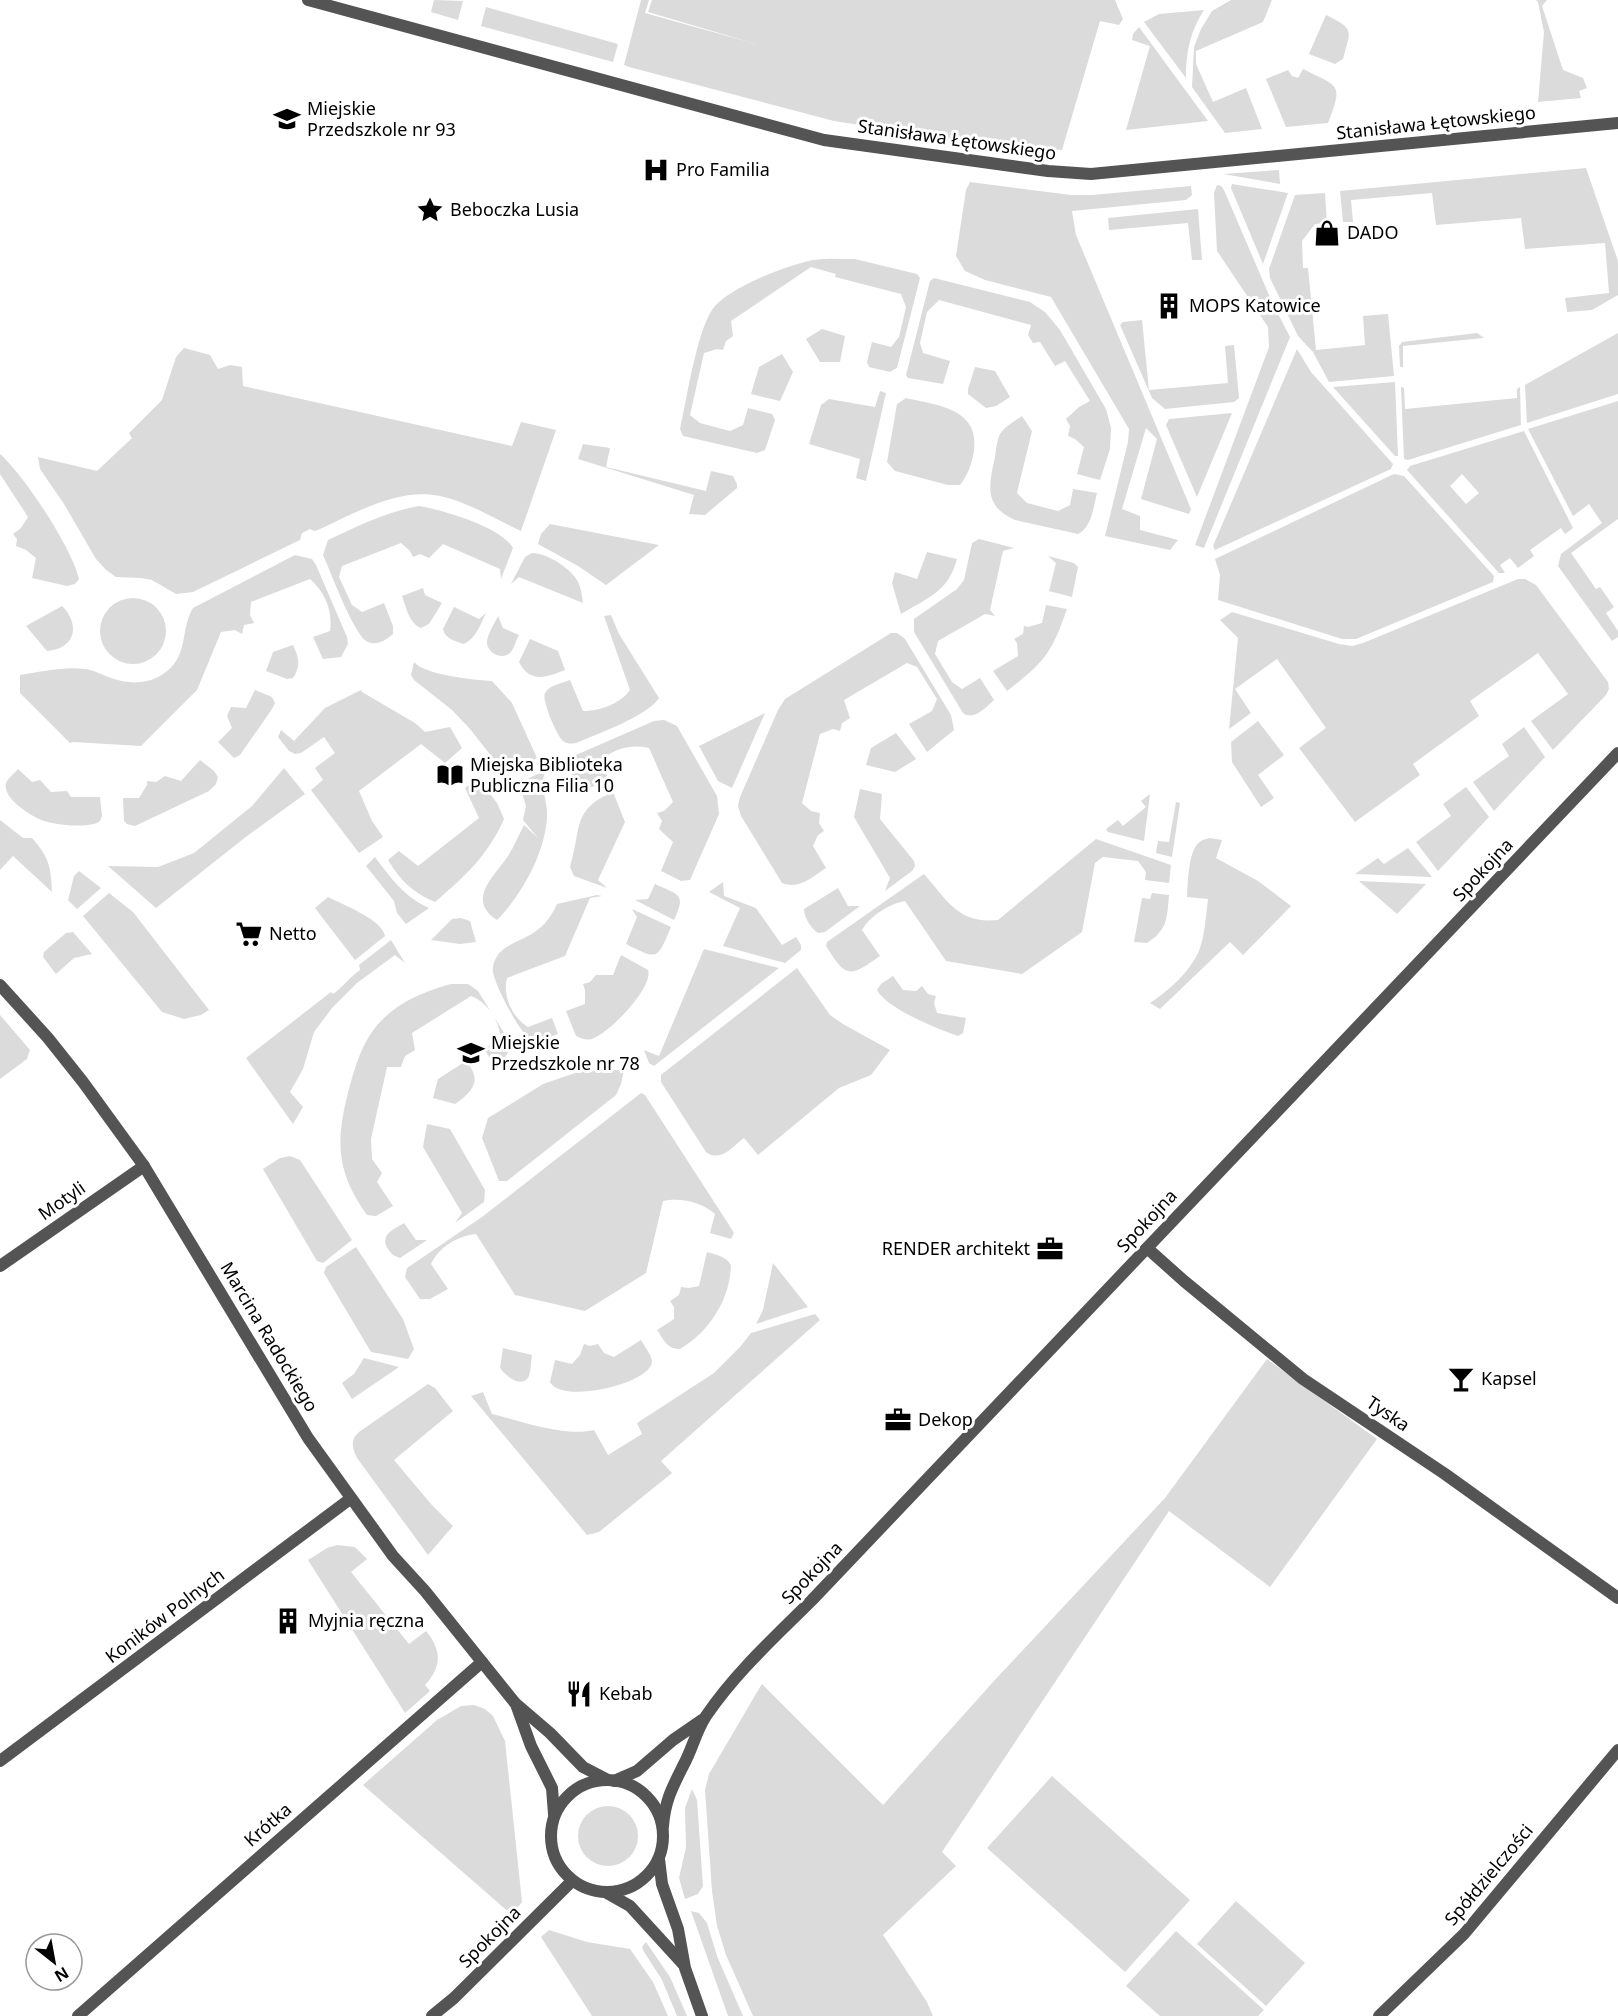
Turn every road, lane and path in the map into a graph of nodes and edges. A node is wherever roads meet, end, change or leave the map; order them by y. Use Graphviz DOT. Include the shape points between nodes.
graph roads {
  1 [pos="308,0"];
  2 [pos="1618,123"];
  3 [pos="1618,753"];
  4 [pos="0,985"];
  5 [pos="144,1166"];
  6 [pos="1147,1248"];
  7 [pos="0,1266"];
  8 [pos="350,1499"];
  9 [pos="1618,1598"];
  10 [pos="482,1662"];
  11 [pos="515,1703"];
  12 [pos="705,1717"];
  13 [pos="1618,1750"];
  14 [pos="0,1761"];
  15 [pos="611,1781"];
  16 [pos="554,1816"];
  17 [pos="663,1826"];
  18 [pos="659,1858"];
  19 [pos="572,1881"];
  20 [pos="606,1893"];
  21 [pos="685,1968"];
  22 [pos="78,2016"];
  23 [pos="432,2016"];
  24 [pos="702,2016"];
  25 [pos="1379,2016"];
  1 -- 2 [label="street, Stanisława Łętowskiego" via="824,140 1048,171 1091,174"];
  3 -- 6 [label="street, Spokojna"];
  4 -- 5 [label="street, Marcina Radockiego" via="48,1038"];
  5 -- 7 [label="street, Motyli"];
  5 -- 8 [label="street, Marcina Radockiego" via="308,1438"];
  6 -- 9 [label="street, Tyska" via="1303,1379 1445,1474"];
  6 -- 12 [label="street, Spokojna" via="746,1665"];
  8 -- 10 [label="street, Marcina Radockiego"];
  8 -- 14 [label="street, Koników Polnych"];
  10 -- 11 [label="street, Marcina Radockiego"];
  10 -- 22 [label="street, Krótka"];
  11 -- 15 [label="street, Marcina Radockiego" via="583,1767"];
  11 -- 16 [label="street, Marcina Radockiego" via="552,1788"];
  12 -- 15 [label="street, Spokojna" via="637,1771"];
  12 -- 17 [label="street, Spokojna" via="668,1796"];
  13 -- 25 [label="street, Spółdzielczości" via="1464,1934"];
  15 -- 16 [label="street" via="592,1782 576,1790"];
  15 -- 17 [label="street" via="643,1793 657,1810"];
  16 -- 19 [label="street" via="550,1841 553,1854"];
  17 -- 18 [label="street"];
  18 -- 20 [label="street" via="640,1883"];
  18 -- 21 [label="street" via="662,1884 678,1929"];
  19 -- 20 [label="street"];
  19 -- 23 [label="street, Spokojna"];
  20 -- 21 [label="street" via="630,1906"];
  21 -- 24 [label="street"];
}
